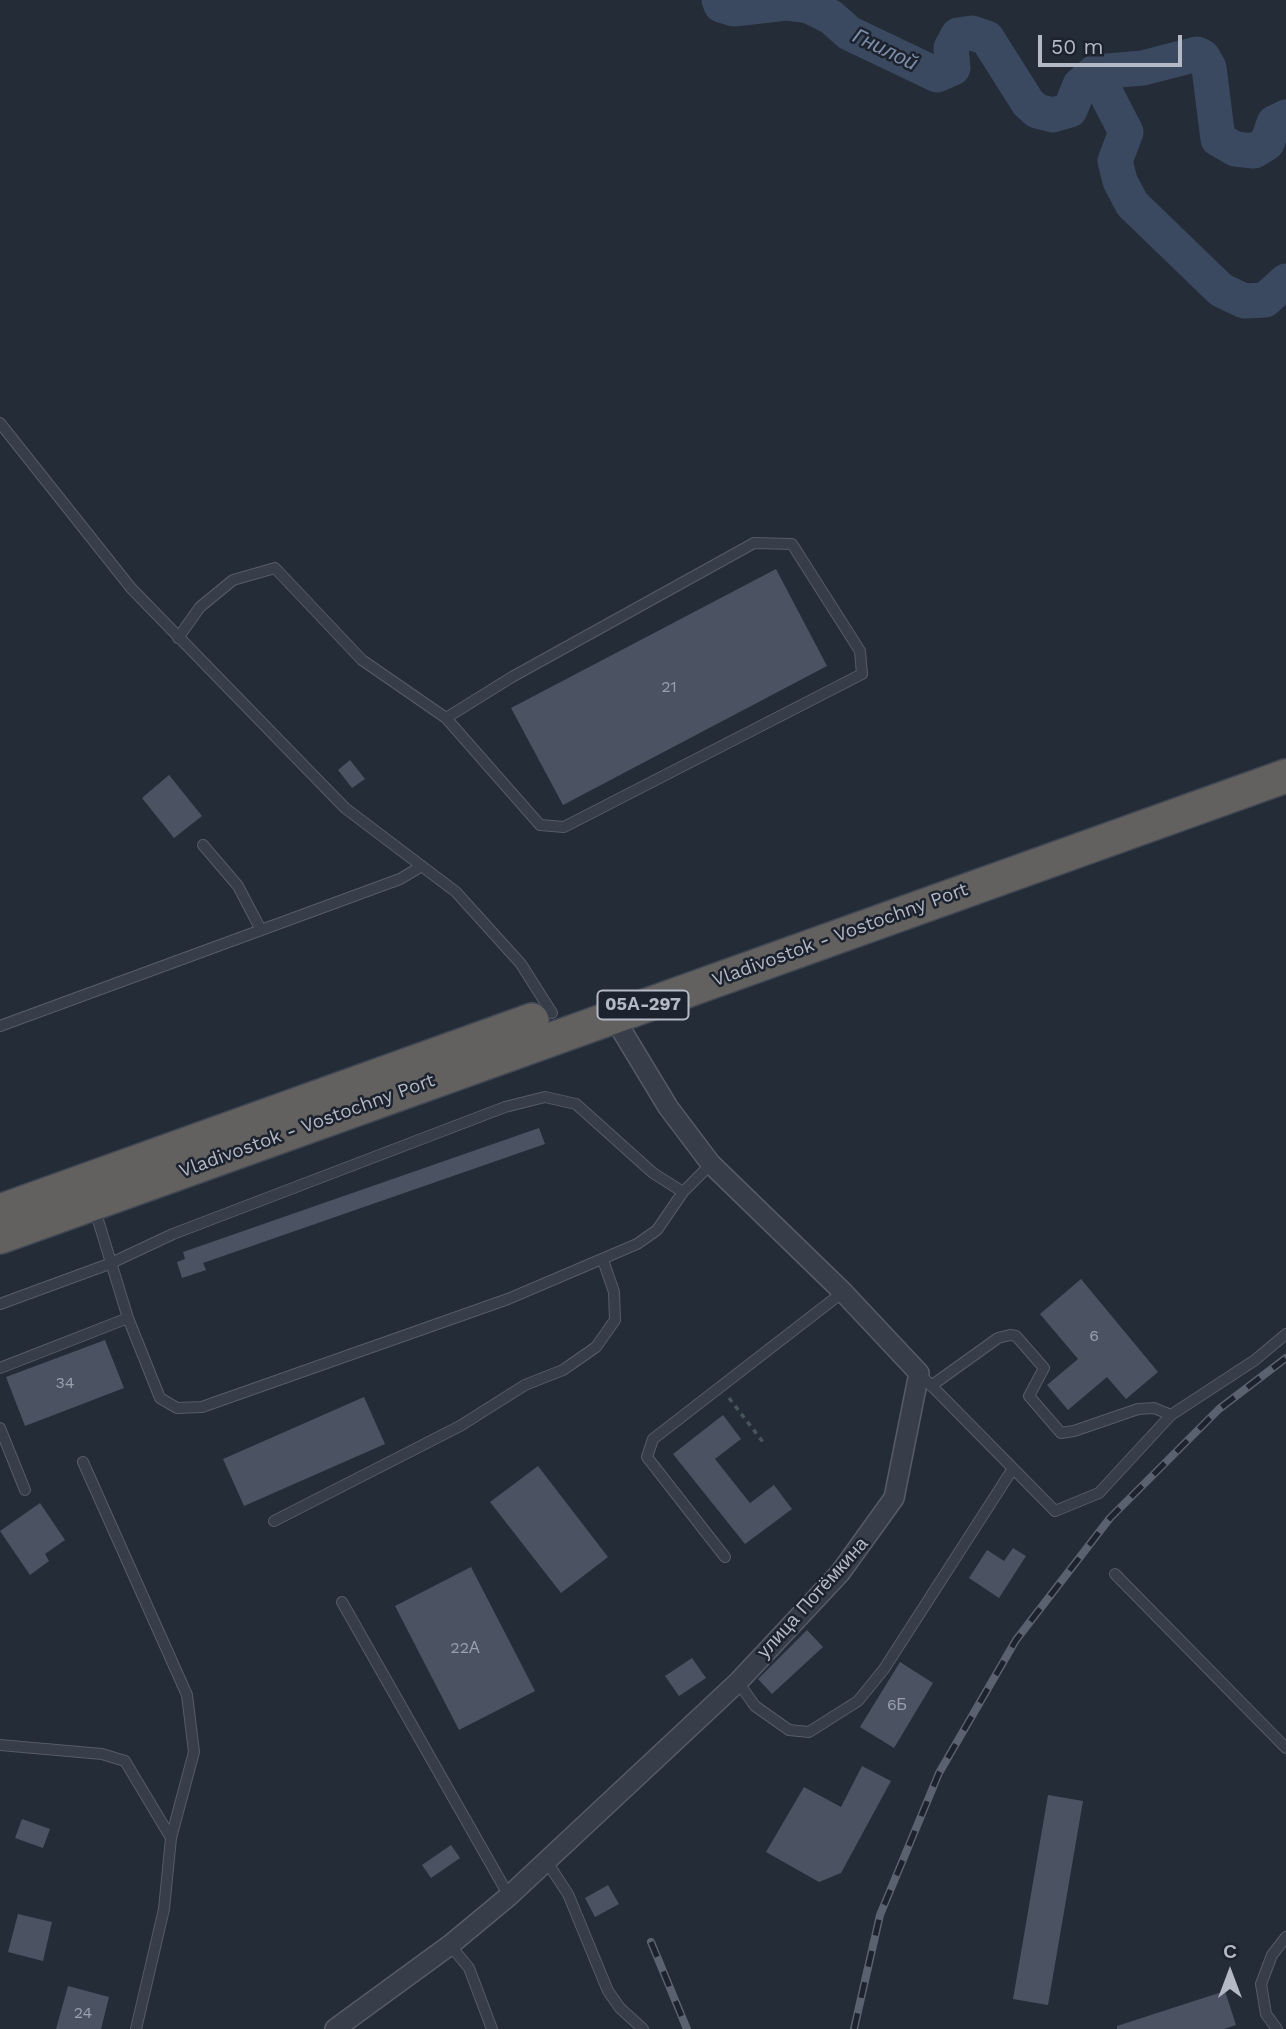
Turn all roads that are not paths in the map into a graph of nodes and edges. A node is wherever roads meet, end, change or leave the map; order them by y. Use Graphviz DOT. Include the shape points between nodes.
graph roads {
  1 [pos="0,423"];
  2 [pos="178,638"];
  3 [pos="446,718"];
  4 [pos="1286,752"];
  5 [pos="1286,776"];
  6 [pos="203,845"];
  7 [pos="422,866"];
  8 [pos="261,930"];
  9 [pos="552,1013"];
  10 [pos="613,1016"];
  11 [pos="0,1026"];
  12 [pos="711,1164"];
  13 [pos="683,1192"];
  14 [pos="93,1204"];
  15 [pos="0,1211"];
  16 [pos="0,1237"];
  17 [pos="603,1260"];
  18 [pos="109,1264"];
  19 [pos="844,1292"];
  20 [pos="0,1304"];
  21 [pos="128,1318"];
  22 [pos="1286,1334"];
  23 [pos="0,1368"];
  24 [pos="925,1380"];
  25 [pos="1171,1415"];
  26 [pos="0,1428"];
  27 [pos="83,1462"];
  28 [pos="1012,1470"];
  29 [pos="25,1490"];
  30 [pos="274,1521"];
  31 [pos="725,1557"];
  32 [pos="1115,1574"];
  33 [pos="342,1602"];
  34 [pos="738,1682"];
  35 [pos="0,1745"];
  36 [pos="1286,1748"];
  37 [pos="171,1838"];
  38 [pos="547,1862"];
  39 [pos="509,1896"];
  40 [pos="1286,1937"];
  41 [pos="450,1945"];
  42 [pos="136,2029"];
  43 [pos="335,2029"];
  44 [pos="492,2029"];
  45 [pos="643,2029"];
  46 [pos="1277,2029"];
  1 -- 2 [label="lane" via="131,588"];
  2 -- 3 [label="lane" via="200,607 233,580 275,568 362,660"];
  2 -- 7 [label="lane" via="345,808"];
  3 -- 3 [label="lane" via="754,543 792,544 860,651 862,674 564,827 540,825"];
  4 -- 9 [label="highway, Vladivostok - Vostochny Port / 05А-297"];
  5 -- 10 [label="highway, Vladivostok - Vostochny Port / 05А-297"];
  6 -- 8 [label="lane" via="238,886"];
  7 -- 8 [label="lane" via="401,879"];
  7 -- 9 [label="lane" via="456,892 521,964"];
  8 -- 11 [label="lane"];
  9 -- 15 [label="highway, Vladivostok - Vostochny Port / 05А-297"];
  10 -- 12 [label="street" via="668,1107"];
  10 -- 14 [label="highway, Vladivostok - Vostochny Port / 05А-297"];
  12 -- 13 [label="lane"];
  12 -- 19 [label="street"];
  13 -- 17 [label="lane" via="657,1230"];
  13 -- 18 [label="lane" via="653,1173 576,1104 545,1097 505,1107 186,1229"];
  14 -- 16 [label="highway, Vladivostok - Vostochny Port / 05А-297"];
  14 -- 18 [label="lane"];
  17 -- 21 [label="lane" via="508,1299 202,1407 177,1408 160,1398"];
  17 -- 30 [label="lane" via="614,1292 615,1320 596,1347 564,1370 525,1385 460,1426"];
  18 -- 20 [label="lane"];
  18 -- 21 [label="lane"];
  19 -- 24 [label="street"];
  19 -- 31 [label="lane" via="653,1439 647,1457"];
  21 -- 23 [label="lane"];
  22 -- 25 [label="lane"];
  24 -- 25 [label="lane" via="1010,1335 1044,1368 1029,1396 1060,1433 1138,1409 1154,1408"];
  24 -- 28 [label="lane"];
  24 -- 34 [label="street, улица Потёмкина" via="894,1497 841,1573"];
  25 -- 28 [label="lane" via="1099,1493 1055,1511"];
  26 -- 29 [label="lane"];
  27 -- 37 [label="lane" via="187,1695 194,1752"];
  28 -- 34 [label="lane" via="884,1669 858,1701 809,1732 789,1730 755,1706"];
  32 -- 36 [label="lane"];
  33 -- 39 [label="lane"];
  34 -- 38 [label="street, улица Потёмкина"];
  35 -- 37 [label="lane" via="102,1754 125,1761"];
  37 -- 42 [label="lane" via="164,1909"];
  38 -- 39 [label="street, улица Потёмкина"];
  38 -- 45 [label="lane" via="568,1894 608,1991"];
  39 -- 41 [label="street, улица Потёмкина"];
  40 -- 46 [label="lane" via="1272,1955 1261,1983 1266,2014"];
  41 -- 43 [label="street, улица Потёмкина"];
  41 -- 44 [label="lane" via="469,1968"];
}
